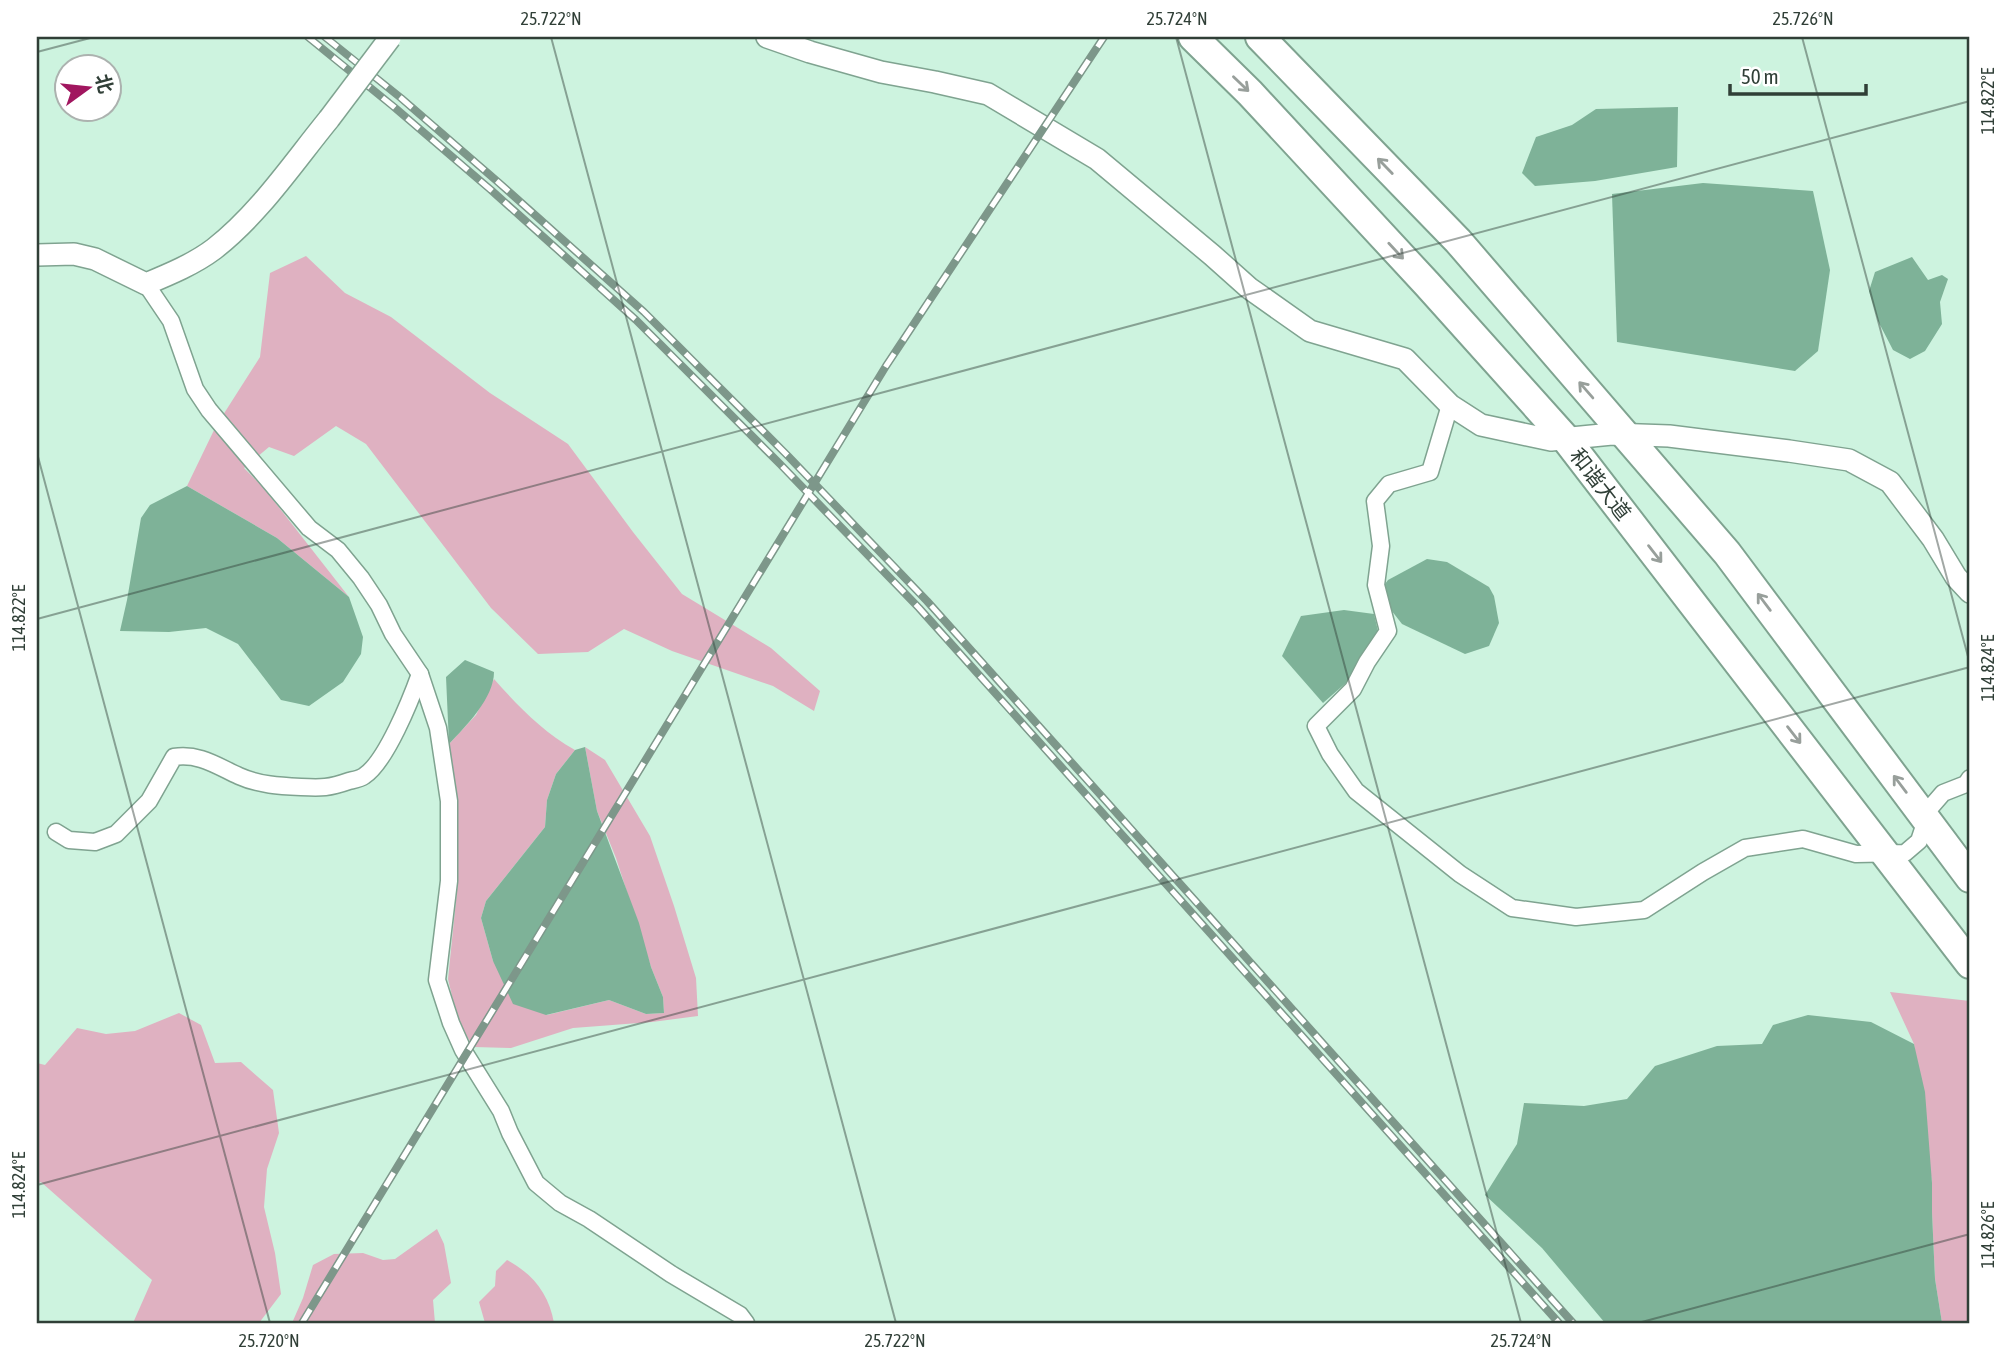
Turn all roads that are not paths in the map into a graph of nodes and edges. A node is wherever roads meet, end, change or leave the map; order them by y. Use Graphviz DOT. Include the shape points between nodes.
graph roads {
  1 [pos="391,37"];
  2 [pos="767,37"];
  3 [pos="1192,37"];
  4 [pos="1260,37"];
  5 [pos="37,255"];
  6 [pos="146,284"];
  7 [pos="1450,405"];
  8 [pos="1566,439"];
  9 [pos="1970,592"];
  10 [pos="420,674"];
  11 [pos="1970,778"];
  12 [pos="55,832"];
  13 [pos="1885,853"];
  14 [pos="1970,878"];
  15 [pos="1970,964"];
  16 [pos="746,1323"];
  1 -- 6 [label="street, bridge" via="256,211 214,249"];
  2 -- 7 [label="street" via="881,72 988,94 1097,159 1249,288 1310,331 1405,359"];
  3 -- 8 [label="highway, 和谐大道, one-way" via="1260,103"];
  14 -- 4 [label="highway, one-way" via="1727,553 1458,241"];
  5 -- 6 [label="street" via="74,254"];
  6 -- 10 [label="street" via="172,321 195,389 209,410 309,528 338,550 361,578"];
  7 -- 8 [label="street" via="1481,425"];
  7 -- 13 [label="street" via="1430,472 1389,484 1375,501 1381,546 1376,585 1388,631 1353,689 1316,726 1356,791 1460,874 1511,908 1576,917 1644,910 1745,848 1803,839 1856,854"];
  8 -- 9 [label="street" via="1612,434 1669,436 1849,460 1890,482"];
  8 -- 13 [label="highway, 和谐大道, one-way"];
  10 -- 12 [label="street" via="391,739 364,776 328,788 275,786 184,755 174,757 149,801 116,834 95,842 69,840"];
  10 -- 16 [label="street" via="438,728 449,801 449,881 437,980 463,1050 501,1111 536,1183"];
  11 -- 13 [label="street" via="1943,793 1930,808 1919,841 1905,853"];
  13 -- 15 [label="highway, 和谐大道"];
}
